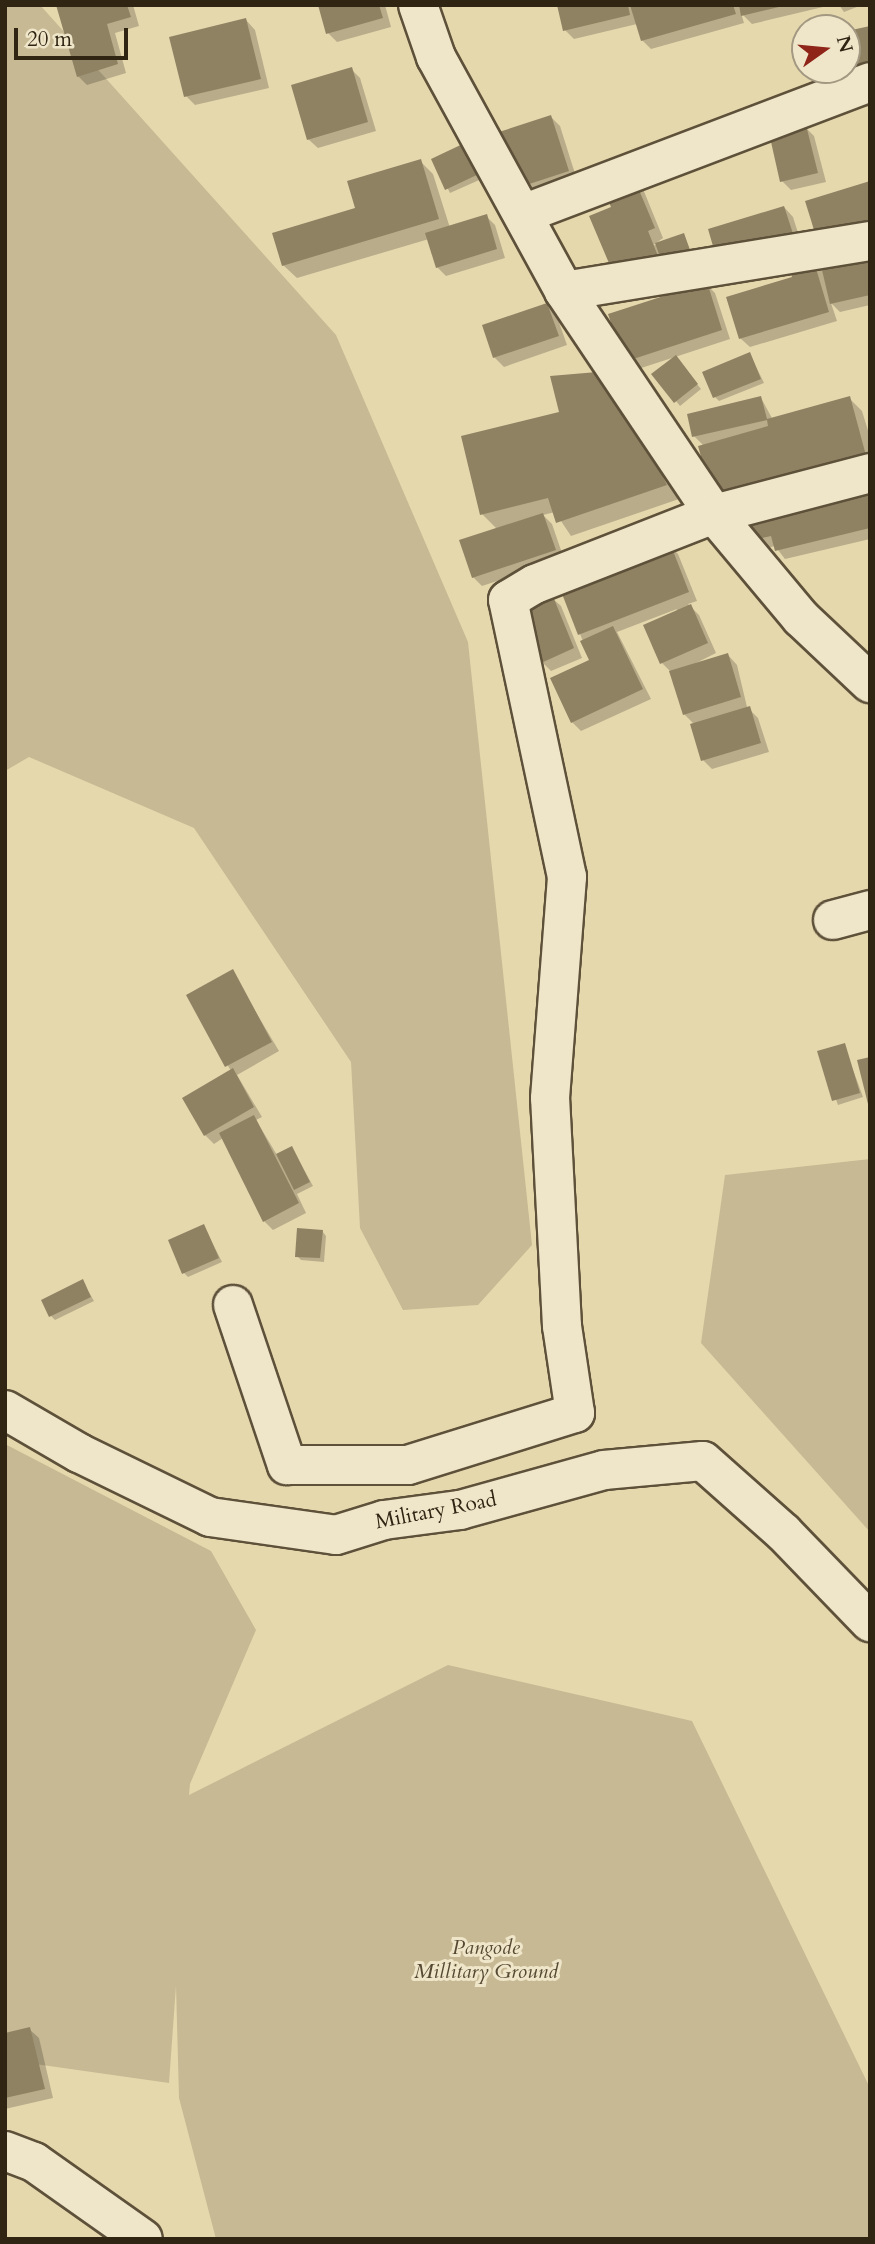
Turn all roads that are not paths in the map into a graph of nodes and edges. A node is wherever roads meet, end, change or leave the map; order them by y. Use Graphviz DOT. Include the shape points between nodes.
graph roads {
  1 [pos="418,5"];
  2 [pos="870,82"];
  3 [pos="523,214"];
  4 [pos="870,241"];
  5 [pos="564,291"];
  6 [pos="870,473"];
  7 [pos="715,514"];
  8 [pos="870,684"];
  9 [pos="870,910"];
  10 [pos="833,920"];
  11 [pos="233,1305"];
  12 [pos="5,1410"];
  13 [pos="870,1622"];
  14 [pos="5,2151"];
  15 [pos="143,2239"];
  1 -- 3 [label="street" via="436,57"];
  2 -- 3 [label="street"];
  3 -- 5 [label="street"];
  4 -- 5 [label="street"];
  5 -- 7 [label="street"];
  6 -- 7 [label="street"];
  7 -- 8 [label="street" via="801,618"];
  7 -- 11 [label="street" via="535,584 508,600 567,877 550,1098 562,1326 575,1413 408,1465 287,1465"];
  9 -- 10 [label="street"];
  12 -- 13 [label="street, Military Road" via="79,1453 210,1517 336,1535 384,1520 460,1510 604,1471 703,1461 784,1533"];
  14 -- 15 [label="street" via="34,2162"];
}
